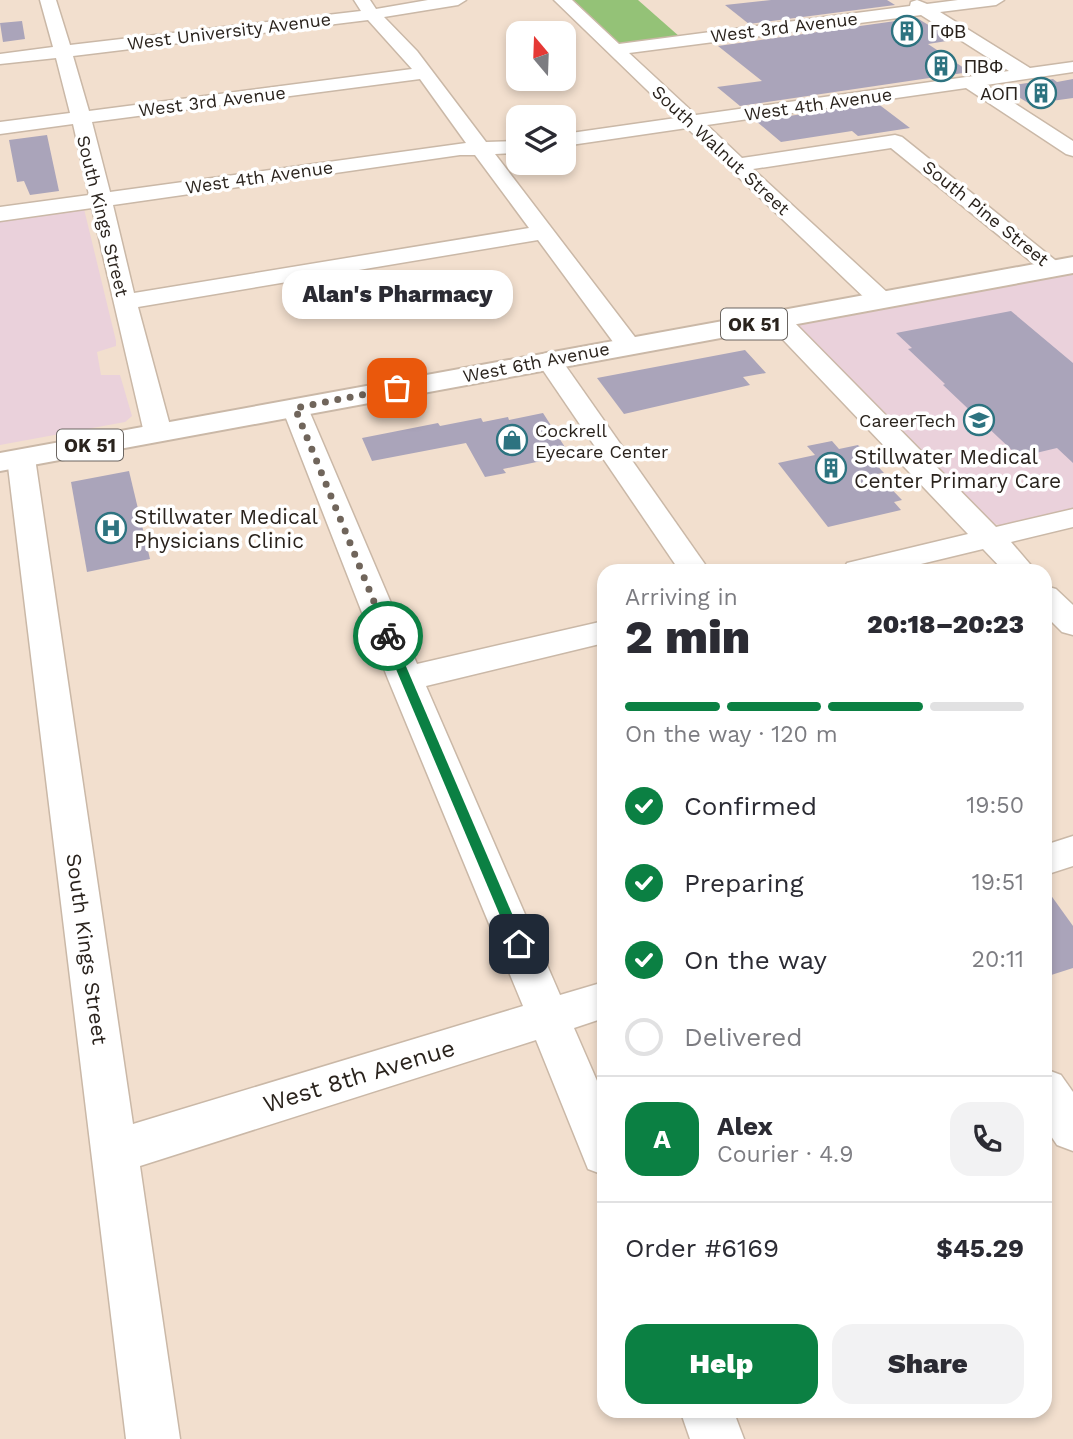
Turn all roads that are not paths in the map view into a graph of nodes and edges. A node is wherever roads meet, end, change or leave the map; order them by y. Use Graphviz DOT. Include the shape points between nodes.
graph roads {
  1 [pos="48,0"];
  2 [pos="458,0"];
  3 [pos="562,0"];
  4 [pos="996,0"];
  5 [pos="916,5"];
  6 [pos="367,7"];
  7 [pos="614,50"];
  8 [pos="65,51"];
  9 [pos="0,59"];
  10 [pos="1073,66"];
  11 [pos="425,73"];
  12 [pos="1027,74"];
  13 [pos="969,82"];
  14 [pos="79,118"];
  15 [pos="690,122"];
  16 [pos="0,128"];
  17 [pos="576,138"];
  18 [pos="506,147"];
  19 [pos="479,148"];
  20 [pos="1073,150"];
  21 [pos="736,165"];
  22 [pos="99,200"];
  23 [pos="0,214"];
  24 [pos="544,232"];
  25 [pos="1063,266"];
  26 [pos="880,299"];
  27 [pos="124,302"];
  28 [pos="778,320"];
  29 [pos="628,345"];
  30 [pos="549,360"];
  31 [pos="295,408"];
  32 [pos="158,433"];
  33 [pos="11,460"];
  34 [pos="1073,518"];
  35 [pos="988,538"];
  36 [pos="690,564"];
  37 [pos="882,564"];
  38 [pos="1014,564"];
  39 [pos="1052,603"];
  40 [pos="1073,624"];
  41 [pos="597,634"];
  42 [pos="405,679"];
  43 [pos="1073,851"];
  44 [pos="1052,858"];
  45 [pos="597,1001"];
  46 [pos="550,1017"];
  47 [pos="1052,1098"];
  48 [pos="1073,1130"];
  49 [pos="597,1135"];
  50 [pos="114,1152"];
  51 [pos="709,1418"];
  52 [pos="153,1439"];
  53 [pos="717,1439"];
  1 -- 8 [label="street, South Kings Street"];
  2 -- 6 [label="street, West University Avenue"];
  3 -- 7 [label="street, South Walnut Street"];
  4 -- 5 [label="street, West 3rd Avenue"];
  5 -- 7 [label="street, West 3rd Avenue"];
  5 -- 12 [label="street"];
  6 -- 8 [label="street, West University Avenue"];
  6 -- 11 [label="street"];
  7 -- 15 [label="street, South Walnut Street"];
  8 -- 9 [label="street, West University Avenue"];
  8 -- 14 [label="street, South Kings Street"];
  10 -- 12 [label="street, West 4th Avenue"];
  11 -- 14 [label="street, West 3rd Avenue"];
  11 -- 19 [label="street"];
  12 -- 13 [label="street, West 4th Avenue"];
  13 -- 15 [label="street, West 4th Avenue"];
  13 -- 20 [label="street"];
  14 -- 16 [label="street, West 3rd Avenue"];
  14 -- 22 [label="street, South Kings Street"];
  15 -- 17 [label="street, West 4th Avenue"];
  15 -- 21 [label="street, South Walnut Street"];
  18 -- 19 [label="street, West 4th Avenue"];
  19 -- 22 [label="street, West 4th Avenue"];
  19 -- 24 [label="street"];
  21 -- 25 [label="street, South Pine Street" via="895,141"];
  21 -- 26 [label="street, South Walnut Street"];
  22 -- 23 [label="street, West 4th Avenue"];
  22 -- 27 [label="street, South Kings Street"];
  24 -- 27 [label="street"];
  24 -- 29 [label="street"];
  25 -- 26 [label="highway, West 6th Avenue / OK 51"];
  26 -- 28 [label="highway, West 6th Avenue / OK 51"];
  27 -- 32 [label="street, South Kings Street"];
  28 -- 29 [label="highway, West 6th Avenue / OK 51"];
  28 -- 35 [label="street"];
  29 -- 30 [label="highway, West 6th Avenue / OK 51"];
  30 -- 31 [label="highway, West 6th Avenue / OK 51"];
  30 -- 36 [label="street"];
  31 -- 32 [label="highway, West 6th Avenue / OK 51"];
  31 -- 42 [label="street"];
  32 -- 33 [label="highway, West 6th Avenue / OK 51"];
  33 -- 50 [label="street, South Kings Street"];
  34 -- 35 [label="street"];
  35 -- 37 [label="street"];
  35 -- 38 [label="street"];
  39 -- 40 [label="street"];
  41 -- 42 [label="street"];
  42 -- 46 [label="street"];
  43 -- 44 [label="street"];
  45 -- 46 [label="street, West 8th Avenue"];
  46 -- 49 [label="street"];
  46 -- 50 [label="street, West 8th Avenue"];
  47 -- 48 [label="street"];
  50 -- 52 [label="street, South Kings Street"];
  51 -- 53 [label="street"];
}
